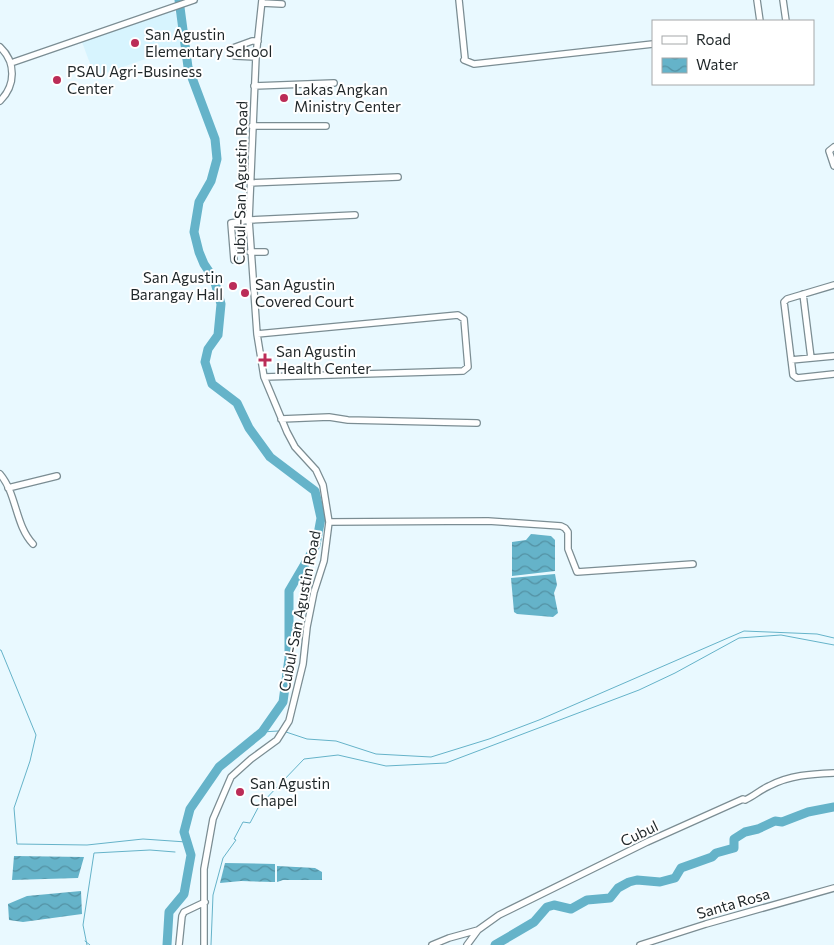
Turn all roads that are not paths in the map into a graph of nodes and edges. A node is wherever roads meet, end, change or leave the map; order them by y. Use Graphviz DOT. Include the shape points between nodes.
graph roads {
  1 [pos="459,0"];
  2 [pos="757,0"];
  3 [pos="783,0"];
  4 [pos="192,1"];
  5 [pos="262,1"];
  6 [pos="282,4"];
  7 [pos="760,20"];
  8 [pos="786,20"];
  9 [pos="258,42"];
  10 [pos="652,44"];
  11 [pos="0,47"];
  12 [pos="230,48"];
  13 [pos="235,56"];
  14 [pos="256,57"];
  15 [pos="11,63"];
  16 [pos="334,83"];
  17 [pos="254,86"];
  18 [pos="0,101"];
  19 [pos="252,126"];
  20 [pos="326,126"];
  21 [pos="834,147"];
  22 [pos="834,166"];
  23 [pos="398,177"];
  24 [pos="250,183"];
  25 [pos="355,216"];
  26 [pos="249,220"];
  27 [pos="250,252"];
  28 [pos="265,252"];
  29 [pos="234,260"];
  30 [pos="834,284"];
  31 [pos="803,294"];
  32 [pos="257,334"];
  33 [pos="834,356"];
  34 [pos="811,358"];
  35 [pos="791,360"];
  36 [pos="834,374"];
  37 [pos="264,377"];
  38 [pos="281,419"];
  39 [pos="477,423"];
  40 [pos="0,474"];
  41 [pos="57,476"];
  42 [pos="8,488"];
  43 [pos="329,522"];
  44 [pos="33,544"];
  45 [pos="693,564"];
  46 [pos="834,773"];
  47 [pos="834,888"];
  48 [pos="205,902"];
  49 [pos="478,930"];
  50 [pos="179,945"];
  51 [pos="204,945"];
  52 [pos="432,945"];
  53 [pos="467,945"];
  54 [pos="640,945"];
  1 -- 10 [label="street" via="464,60 474,64"];
  2 -- 7 [label="street"];
  3 -- 8 [label="street"];
  4 -- 15 [label="street"];
  5 -- 6 [label="street"];
  5 -- 9 [label="street, Cubul-San Agustin Road"];
  9 -- 12 [label="street"];
  9 -- 14 [label="street, Cubul-San Agustin Road"];
  11 -- 15 [label="street"];
  13 -- 14 [label="street"];
  14 -- 17 [label="street, Cubul-San Agustin Road"];
  15 -- 18 [label="street" via="11,85"];
  16 -- 17 [label="street"];
  17 -- 19 [label="street, Cubul-San Agustin Road"];
  19 -- 20 [label="street"];
  19 -- 24 [label="street, Cubul-San Agustin Road"];
  21 -- 22 [label="street" via="829,151"];
  23 -- 24 [label="street"];
  24 -- 26 [label="street, Cubul-San Agustin Road"];
  25 -- 26 [label="street"];
  26 -- 27 [label="street, Cubul-San Agustin Road"];
  26 -- 29 [label="street" via="231,223"];
  27 -- 28 [label="street"];
  27 -- 32 [label="street, Cubul-San Agustin Road"];
  30 -- 31 [label="street"];
  31 -- 34 [label="street"];
  31 -- 35 [label="street" via="784,302"];
  32 -- 37 [label="street, Cubul-San Agustin Road"];
  32 -- 37 [label="street" via="458,315 464,319 468,366 463,371"];
  33 -- 34 [label="street"];
  34 -- 35 [label="street"];
  35 -- 36 [label="street" via="793,375 797,378"];
  37 -- 38 [label="street, Cubul-San Agustin Road"];
  38 -- 39 [label="street" via="329,417"];
  38 -- 43 [label="street, Cubul-San Agustin Road" via="295,447 316,470 323,485"];
  40 -- 42 [label="street"];
  41 -- 42 [label="street"];
  42 -- 44 [label="street" via="22,530"];
  43 -- 45 [label="street" via="488,521 561,526 568,532 568,549 575,572"];
  43 -- 48 [label="street, Cubul-San Agustin Road" via="324,561 314,592 289,721 277,740 251,759 228,783 213,819 204,869"];
  46 -- 49 [label="street, Cubul" via="796,775 771,785 757,795 555,886 499,915"];
  47 -- 54 [label="street, Santa Rosa"];
  48 -- 50 [label="street" via="184,912"];
  48 -- 51 [label="street, Cubul-San Agustin Road"];
  49 -- 52 [label="street"];
  49 -- 53 [label="street, Cubul"];
}
